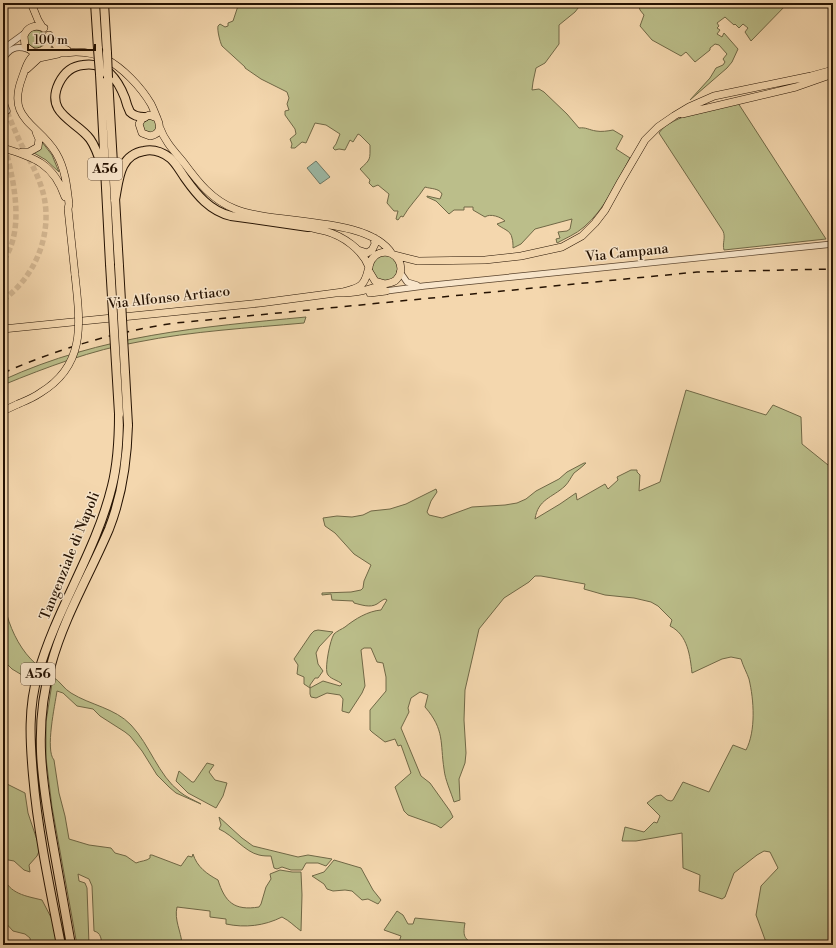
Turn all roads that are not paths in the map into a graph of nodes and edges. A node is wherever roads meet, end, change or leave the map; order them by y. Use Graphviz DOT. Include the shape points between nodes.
graph roads {
  1 [pos="31,3"];
  2 [pos="96,3"];
  3 [pos="104,3"];
  4 [pos="44,28"];
  5 [pos="25,33"];
  6 [pos="49,35"];
  7 [pos="3,49"];
  8 [pos="28,49"];
  9 [pos="40,51"];
  10 [pos="75,52"];
  11 [pos="64,53"];
  12 [pos="3,59"];
  13 [pos="833,70"];
  14 [pos="24,72"];
  15 [pos="833,74"];
  16 [pos="148,99"];
  17 [pos="3,100"];
  18 [pos="7,110"];
  19 [pos="145,116"];
  20 [pos="674,116"];
  21 [pos="157,118"];
  22 [pos="32,126"];
  23 [pos="160,128"];
  24 [pos="150,136"];
  25 [pos="168,145"];
  26 [pos="3,148"];
  27 [pos="17,152"];
  28 [pos="106,179"];
  29 [pos="116,200"];
  30 [pos="68,209"];
  31 [pos="288,220"];
  32 [pos="308,227"];
  33 [pos="354,230"];
  34 [pos="374,238"];
  35 [pos="350,243"];
  36 [pos="833,244"];
  37 [pos="358,250"];
  38 [pos="393,255"];
  39 [pos="418,261"];
  40 [pos="369,269"];
  41 [pos="401,271"];
  42 [pos="424,286"];
  43 [pos="386,287"];
  44 [pos="338,293"];
  45 [pos="3,329"];
  46 [pos="3,411"];
  47 [pos="61,945"];
  48 [pos="71,945"];
  1 -- 4 [label="main road"];
  2 -- 28 [label="highway, Tangenziale di Napoli / A56, bridge"];
  3 -- 29 [label="highway, Tangenziale di Napoli / A56, bridge"];
  4 -- 5 [label="main road" via="31,27"];
  4 -- 6 [label="main road"];
  5 -- 7 [label="street"];
  5 -- 8 [label="main road" via="24,43"];
  6 -- 9 [label="main road" via="46,48"];
  6 -- 10 [label="main road" via="59,47"];
  8 -- 9 [label="main road" via="33,52"];
  8 -- 12 [label="street" via="15,47 8,51"];
  9 -- 11 [label="main road"];
  9 -- 14 [label="main road" via="29,60"];
  10 -- 11 [label="main road"];
  10 -- 16 [label="main road" via="110,61 126,74"];
  11 -- 14 [label="main road" via="39,58"];
  13 -- 20 [label="main road" via="710,98"];
  14 -- 22 [label="main road" via="18,102 22,114"];
  15 -- 20 [label="main road" via="796,87"];
  16 -- 19 [label="main road"];
  16 -- 21 [label="main road"];
  17 -- 18 [label="street"];
  19 -- 21 [label="main road" via="152,115"];
  19 -- 24 [label="main road" via="139,127 144,135"];
  19 -- 28 [label="highway" via="136,116 130,112 118,83 101,67 79,65 62,77 56,100 59,108 67,120 90,139"];
  20 -- 39 [label="main road" via="645,140 605,210 582,236 562,247 521,256 485,260"];
  21 -- 23 [label="main road"];
  22 -- 27 [label="main road" via="39,139 38,147 29,152"];
  22 -- 30 [label="main road" via="46,140 60,161"];
  23 -- 24 [label="main road" via="156,134"];
  23 -- 25 [label="main road"];
  24 -- 25 [label="main road"];
  25 -- 31 [label="main road" via="201,186 223,203 242,212"];
  26 -- 27 [label="main road"];
  27 -- 30 [label="main road" via="39,161 54,174"];
  28 -- 47 [label="highway, Tangenziale di Napoli / A56, bridge" via="119,414 117,461 98,529 45,651 37,675 31,709 30,740 36,805"];
  29 -- 32 [label="highway" via="124,163 130,156 150,150 168,157 200,197 219,212"];
  29 -- 48 [label="highway, Tangenziale di Napoli / A56, bridge" via="128,426 127,450 118,500 109,528 74,604 56,651 44,693 40,723 44,796"];
  30 -- 46 [label="main road, bridge" via="79,326 73,357 51,386"];
  31 -- 32 [label="main road"];
  31 -- 33 [label="main road"];
  32 -- 35 [label="main road" via="331,233"];
  33 -- 34 [label="main road"];
  33 -- 35 [label="main road" via="349,235"];
  34 -- 37 [label="main road" via="374,248 370,252"];
  34 -- 38 [label="main road"];
  35 -- 37 [label="main road"];
  36 -- 42 [label="street, Via Campana"];
  37 -- 40 [label="main road"];
  38 -- 39 [label="main road"];
  38 -- 40 [label="main road" via="384,252 377,254 371,260"];
  38 -- 41 [label="main road" via="400,264"];
  39 -- 41 [label="main road" via="407,264"];
  40 -- 43 [label="main road" via="375,281"];
  40 -- 44 [label="main road" via="366,280 360,286"];
  41 -- 42 [label="street, Via Campana" via="404,279 410,284"];
  41 -- 43 [label="main road" via="394,282"];
  42 -- 43 [label="street, Via Campana" via="403,290"];
  43 -- 44 [label="main road"];
  44 -- 45 [label="main road, Via Alfonso Artiaco"];
}
